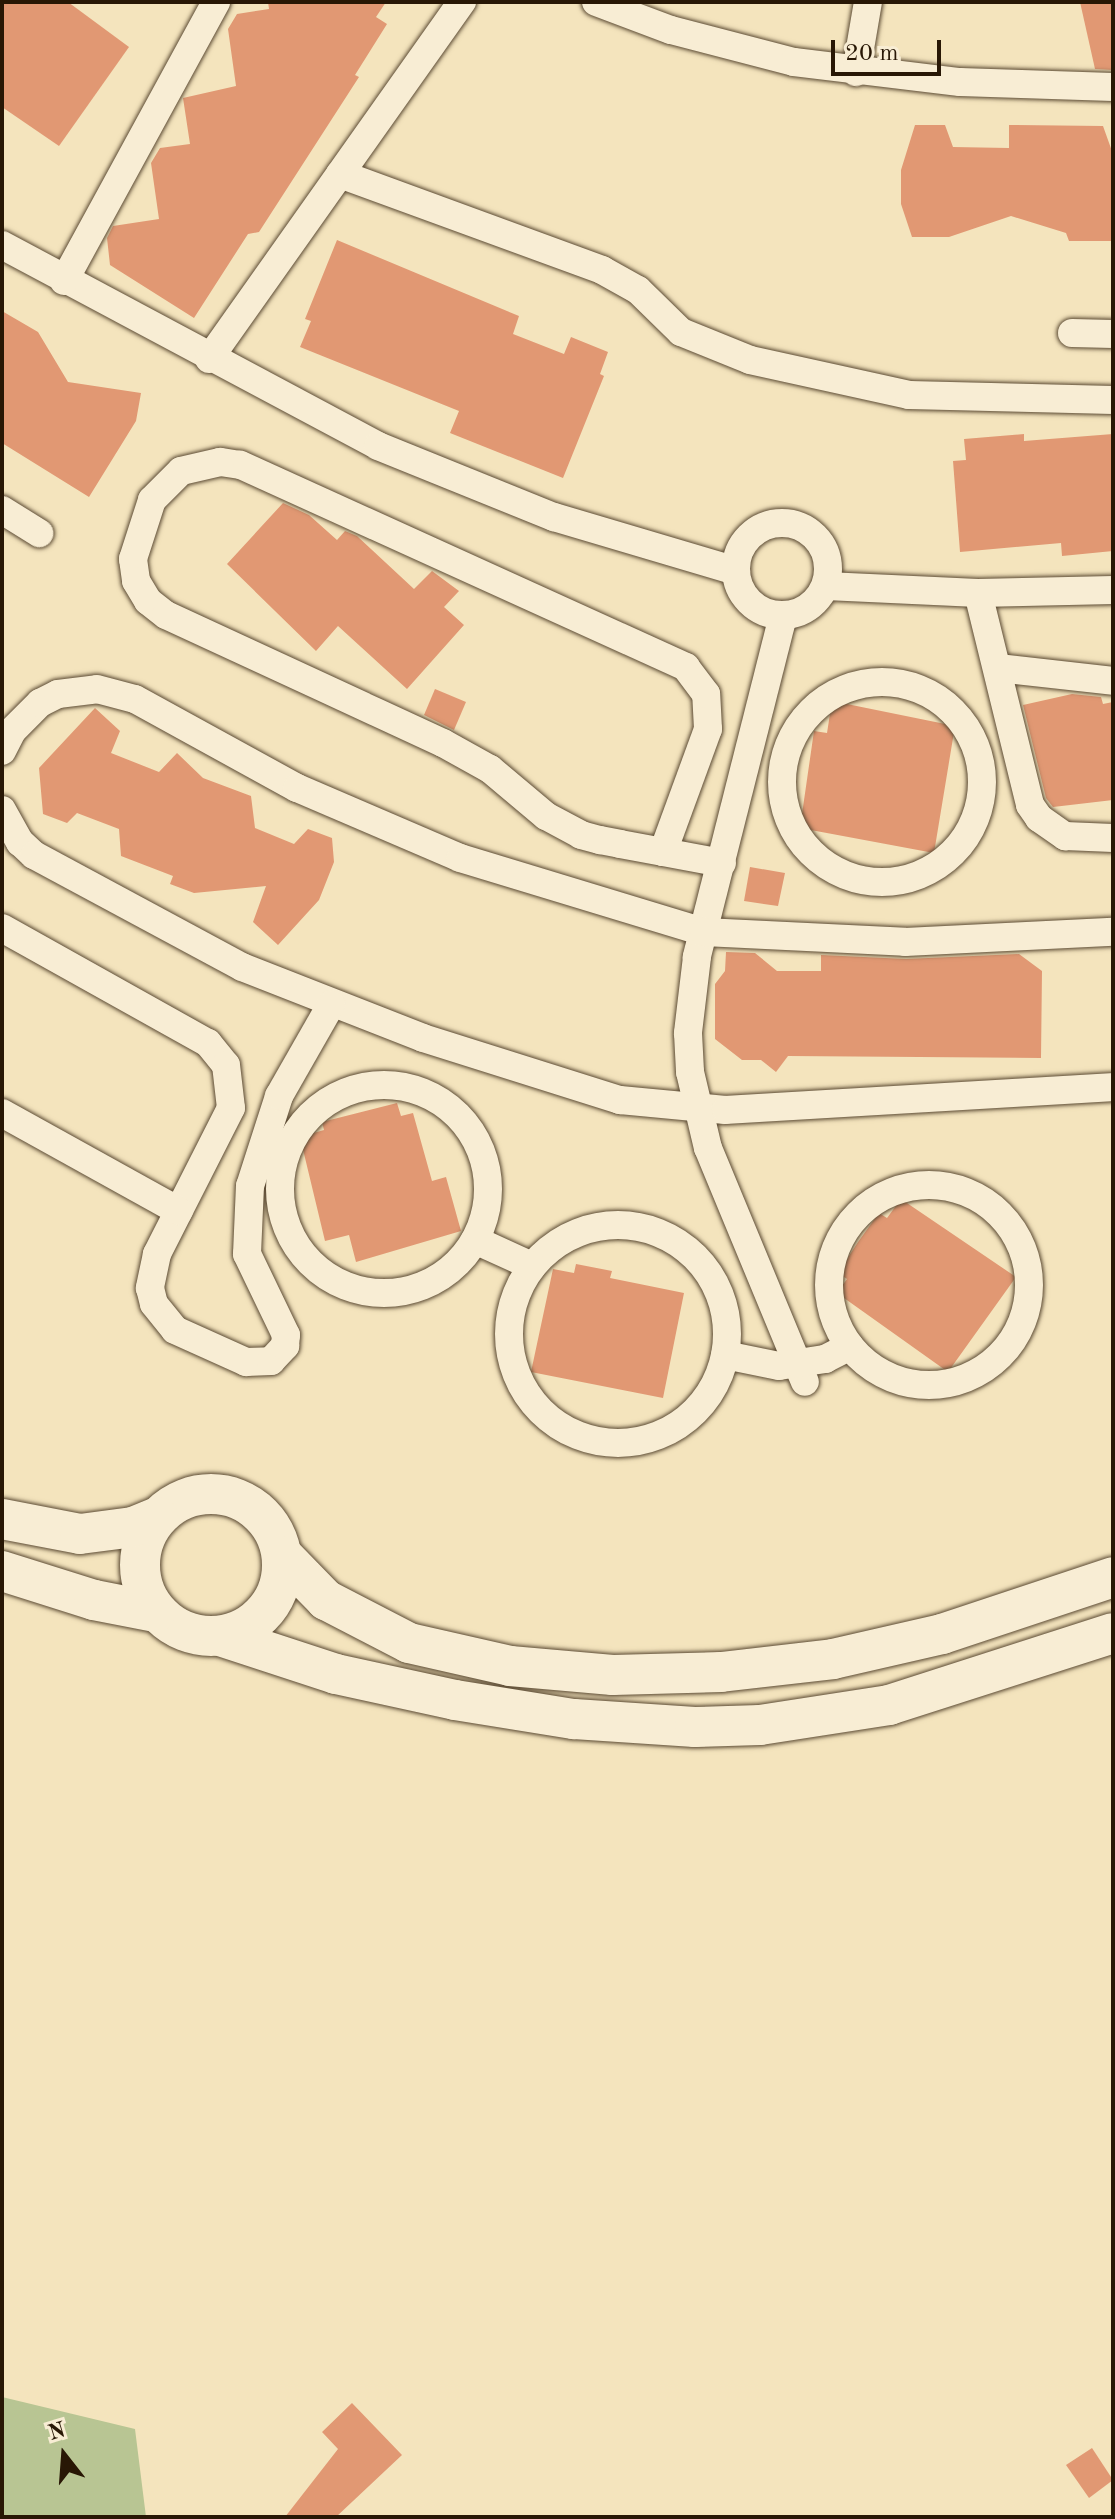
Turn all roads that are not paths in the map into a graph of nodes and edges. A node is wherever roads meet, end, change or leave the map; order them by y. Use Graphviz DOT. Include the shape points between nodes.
graph roads {
  1 [pos="216,2"];
  2 [pos="462,2"];
  3 [pos="596,2"];
  4 [pos="868,2"];
  5 [pos="856,72"];
  6 [pos="1113,87"];
  7 [pos="340,174"];
  8 [pos="2,245"];
  9 [pos="64,281"];
  10 [pos="1072,333"];
  11 [pos="1113,334"];
  12 [pos="209,359"];
  13 [pos="1113,400"];
  14 [pos="2,510"];
  15 [pos="39,533"];
  16 [pos="736,571"];
  17 [pos="826,586"];
  18 [pos="1113,590"];
  19 [pos="978,593"];
  20 [pos="783,616"];
  21 [pos="998,668"];
  22 [pos="1113,681"];
  23 [pos="752,745"];
  24 [pos="2,751"];
  25 [pos="786,751"];
  26 [pos="2,810"];
  27 [pos="1113,838"];
  28 [pos="663,852"];
  29 [pos="722,863"];
  30 [pos="2,928"];
  31 [pos="704,932"];
  32 [pos="1113,932"];
  33 [pos="331,1005"];
  34 [pos="1113,1087"];
  35 [pos="697,1109"];
  36 [pos="2,1113"];
  37 [pos="179,1211"];
  38 [pos="475,1240"];
  39 [pos="532,1266"];
  40 [pos="850,1346"];
  41 [pos="725,1355"];
  42 [pos="802,1374"];
  43 [pos="158,1517"];
  44 [pos="2,1519"];
  45 [pos="283,1556"];
  46 [pos="2,1571"];
  47 [pos="1113,1577"];
  48 [pos="156,1612"];
  49 [pos="1113,1633"];
  50 [pos="220,1636"];
  1 -- 9 [label="street"];
  2 -- 7 [label="street"];
  3 -- 5 [label="street" via="732,48"];
  4 -- 5 [label="street"];
  5 -- 6 [label="street"];
  7 -- 12 [label="street"];
  7 -- 13 [label="street" via="602,270 638,290 681,332 750,360 909,395"];
  8 -- 9 [label="street"];
  9 -- 12 [label="street"];
  10 -- 11 [label="street"];
  12 -- 16 [label="street" via="378,446 465,484 599,532"];
  14 -- 15 [label="street"];
  16 -- 17 [label="street" via="739,553 763,527 799,526 825,550"];
  16 -- 20 [label="street" via="751,604"];
  17 -- 19 [label="street"];
  17 -- 20 [label="street" via="816,601"];
  18 -- 19 [label="street"];
  19 -- 21 [label="street"];
  20 -- 23 [label="street"];
  21 -- 22 [label="street"];
  21 -- 27 [label="street" via="1024,790 1039,818 1065,836"];
  23 -- 25 [label="street"];
  23 -- 29 [label="street"];
  24 -- 31 [label="street" via="25,715 58,694 77,689 117,692 297,788 394,832 540,886"];
  25 -- 25 [label="street" via="803,719 840,691 876,682 921,690 952,710 973,740 982,776 977,813 960,845 932,869 878,882 842,874 811,854 790,824 781,788"];
  26 -- 33 [label="street" via="34,855 102,896"];
  28 -- 28 [label="street" via="562,827 490,769 443,743 166,615 148,601 136,581 133,559 152,500 181,471 220,462 240,465 686,667 706,694 708,729"];
  28 -- 29 [label="street"];
  29 -- 31 [label="street"];
  30 -- 37 [label="street" via="195,1036 226,1065 231,1108"];
  31 -- 32 [label="street" via="905,942"];
  31 -- 35 [label="street" via="688,1033"];
  33 -- 35 [label="street" via="582,1090"];
  33 -- 37 [label="street" via="279,1096 246,1208 254,1277 286,1335 280,1355 271,1361 246,1362 175,1330 163,1319 152,1296 151,1271"];
  34 -- 35 [label="street"];
  35 -- 42 [label="street"];
  36 -- 37 [label="street"];
  38 -- 38 [label="street" via="449,1270 414,1289 375,1293 337,1282 306,1258 286,1224 280,1185 289,1147 312,1114 345,1093 384,1084 422,1092 463,1120 486,1163 488,1203"];
  38 -- 39 [label="street"];
  39 -- 41 [label="street" via="564,1240 603,1226 664,1235 697,1259 720,1294"];
  39 -- 41 [label="street" via="513,1303 511,1354 532,1401 563,1428 622,1443 663,1433 697,1409"];
  40 -- 40 [label="street" via="831,1304 833,1257 850,1223 879,1199 915,1186 952,1188 987,1204 1013,1232 1027,1267 1027,1304 1012,1339 986,1366 952,1382 914,1384 878,1372"];
  40 -- 42 [label="street"];
  41 -- 42 [label="street"];
  43 -- 44 [label="main road" via="133,1527 80,1534"];
  43 -- 45 [label="main road" via="184,1498 229,1496 267,1520"];
  43 -- 48 [label="main road" via="144,1538 138,1564 143,1589"];
  45 -- 47 [label="main road" via="326,1600 409,1643 510,1666 613,1675 721,1672 833,1659 942,1634"];
  45 -- 50 [label="main road" via="274,1599 242,1630"];
  46 -- 48 [label="main road"];
  48 -- 50 [label="main road" via="174,1627"];
  49 -- 50 [label="main road" via="889,1705 760,1725 695,1727 574,1719 455,1700 336,1674"];
}
